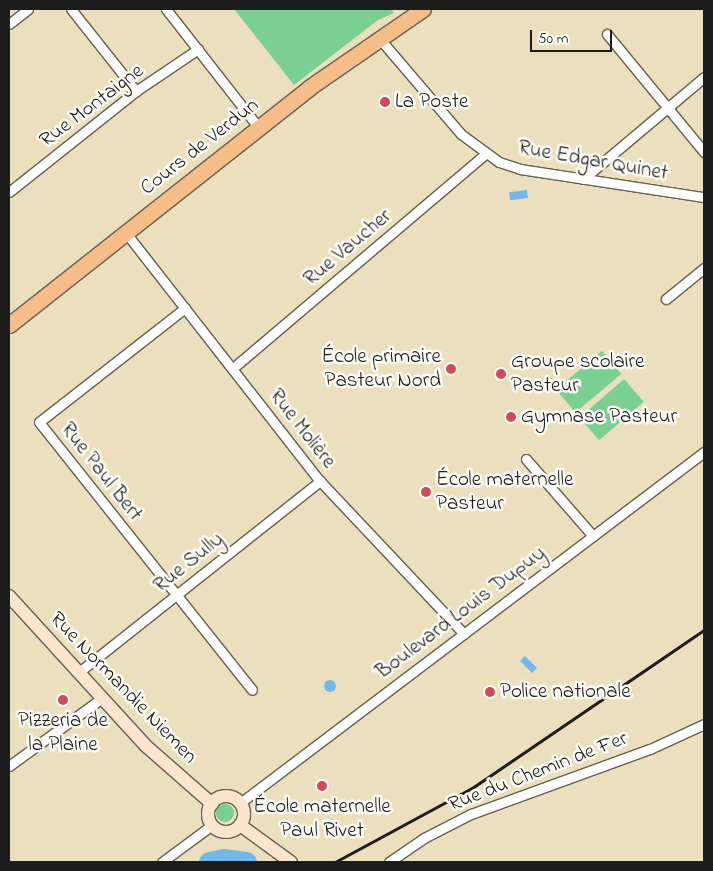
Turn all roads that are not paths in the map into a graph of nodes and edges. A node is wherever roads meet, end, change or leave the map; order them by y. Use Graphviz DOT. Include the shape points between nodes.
graph roads {
  1 [pos="28,9"];
  2 [pos="71,9"];
  3 [pos="166,9"];
  4 [pos="423,9"];
  5 [pos="9,24"];
  6 [pos="607,34"];
  7 [pos="379,38"];
  8 [pos="198,49"];
  9 [pos="704,77"];
  10 [pos="136,92"];
  11 [pos="667,107"];
  12 [pos="259,128"];
  13 [pos="704,152"];
  14 [pos="485,154"];
  15 [pos="583,179"];
  16 [pos="9,192"];
  17 [pos="704,197"];
  18 [pos="126,233"];
  19 [pos="704,268"];
  20 [pos="666,298"];
  21 [pos="185,308"];
  22 [pos="9,325"];
  23 [pos="233,368"];
  24 [pos="704,452"];
  25 [pos="526,459"];
  26 [pos="320,481"];
  27 [pos="593,536"];
  28 [pos="176,595"];
  29 [pos="9,596"];
  30 [pos="464,634"];
  31 [pos="79,672"];
  32 [pos="252,690"];
  33 [pos="102,698"];
  34 [pos="704,724"];
  35 [pos="9,766"];
  36 [pos="240,802"];
  37 [pos="212,804"];
  38 [pos="212,824"];
  39 [pos="240,825"];
  40 [pos="162,862"];
  41 [pos="292,862"];
  42 [pos="388,862"];
  1 -- 5 [label="street"];
  2 -- 10 [label="street"];
  3 -- 8 [label="street"];
  4 -- 7 [label="main road, Cours de Verdun"];
  6 -- 11 [label="street"];
  7 -- 12 [label="main road, Cours de Verdun"];
  7 -- 14 [label="street, Rue Edgar Quinet" via="461,134"];
  8 -- 10 [label="street, Rue Montaigne"];
  8 -- 12 [label="street"];
  9 -- 11 [label="street"];
  10 -- 16 [label="street, Rue Montaigne"];
  11 -- 13 [label="street"];
  11 -- 15 [label="street"];
  12 -- 18 [label="main road, Cours de Verdun"];
  14 -- 15 [label="street, Rue Edgar Quinet" via="520,169"];
  14 -- 23 [label="street, Rue Vaucher"];
  15 -- 17 [label="street, Rue Edgar Quinet"];
  18 -- 21 [label="street, Rue Molière"];
  18 -- 22 [label="main road, Cours de Verdun"];
  19 -- 20 [label="street"];
  21 -- 23 [label="street, Rue Molière"];
  21 -- 28 [label="street, Rue Paul Bert" via="39,422"];
  23 -- 26 [label="street, Rue Molière"];
  24 -- 27 [label="street, Boulevard Louis Dupuy"];
  25 -- 27 [label="street"];
  26 -- 28 [label="street, Rue Sully"];
  26 -- 30 [label="street, Rue Molière"];
  27 -- 30 [label="street, Boulevard Louis Dupuy"];
  28 -- 31 [label="street, Rue Sully"];
  28 -- 32 [label="street"];
  29 -- 31 [label="main road, Rue Normandie Niemen"];
  30 -- 36 [label="street, Boulevard Louis Dupuy"];
  31 -- 33 [label="main road, Rue Normandie Niemen"];
  33 -- 35 [label="street"];
  33 -- 37 [label="main road, Rue Normandie Niemen" via="159,759"];
  34 -- 42 [label="street, Rue du Chemin de Fer" via="650,749 471,814 424,838"];
  36 -- 37 [label="main road" via="225,796"];
  36 -- 39 [label="main road" via="244,811"];
  37 -- 38 [label="main road" via="208,814"];
  38 -- 39 [label="main road" via="229,832"];
  38 -- 40 [label="street"];
  39 -- 41 [label="main road"];
}
